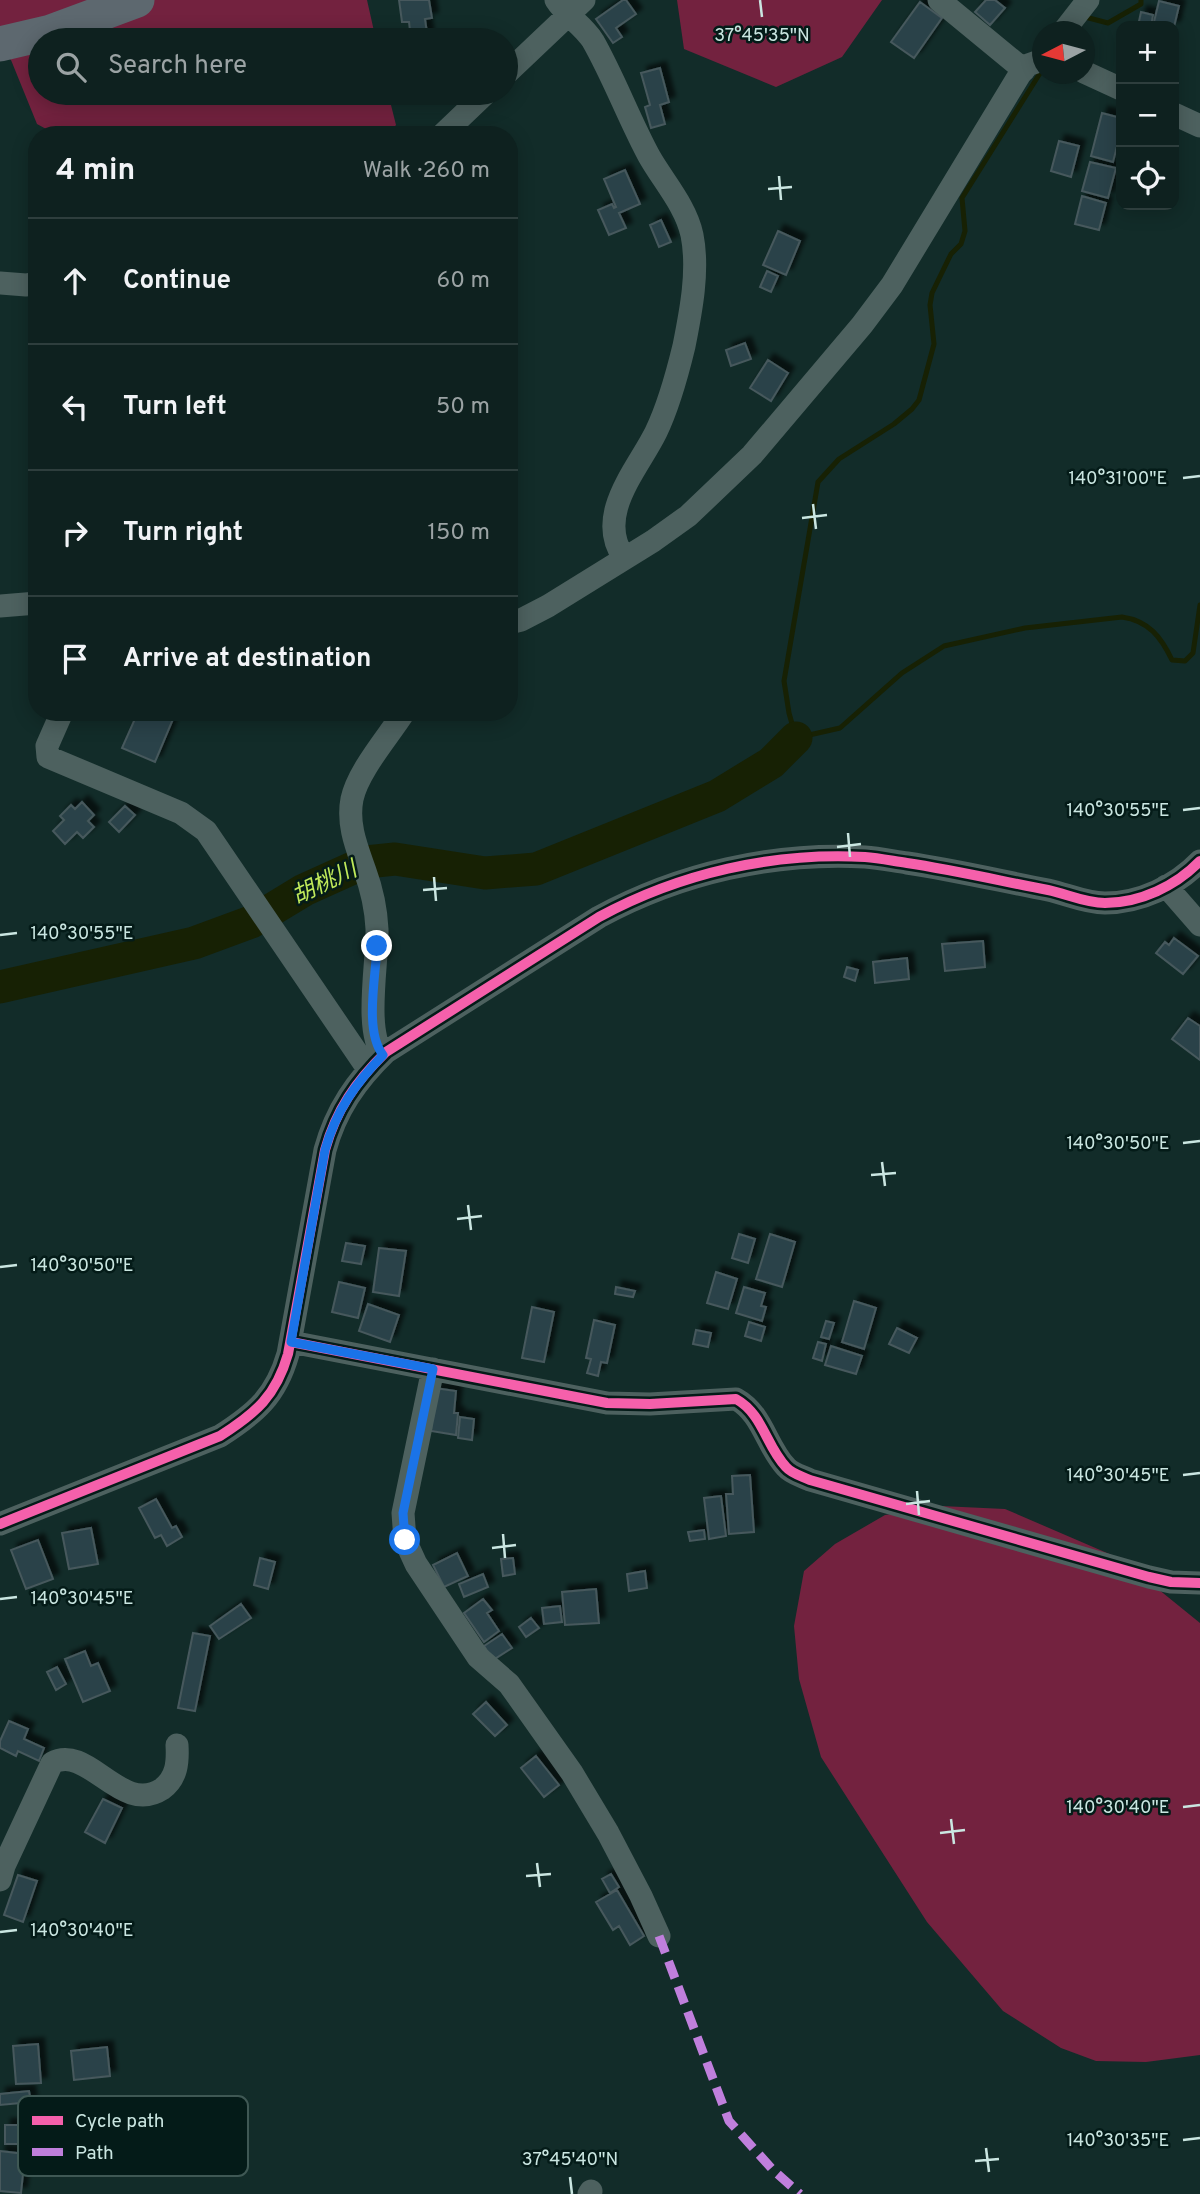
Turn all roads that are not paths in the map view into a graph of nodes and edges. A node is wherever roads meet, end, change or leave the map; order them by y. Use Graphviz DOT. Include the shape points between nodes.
graph roads {
  1 [pos="137,0"];
  2 [pos="939,0"];
  3 [pos="1088,0"];
  4 [pos="569,5"];
  5 [pos="1072,21"];
  6 [pos="62,28"];
  7 [pos="28,37"];
  8 [pos="0,44"];
  9 [pos="1032,59"];
  10 [pos="518,61"];
  11 [pos="1032,70"];
  12 [pos="1095,77"];
  13 [pos="1116,87"];
  14 [pos="473,105"];
  15 [pos="1179,116"];
  16 [pos="451,126"];
  17 [pos="1200,126"];
  18 [pos="0,283"];
  19 [pos="28,285"];
  20 [pos="624,558"];
  21 [pos="28,604"];
  22 [pos="0,606"];
  23 [pos="518,621"];
  24 [pos="58,721"];
  25 [pos="398,721"];
  26 [pos="1200,861"];
  27 [pos="1166,886"];
  28 [pos="1200,925"];
  29 [pos="375,1062"];
  30 [pos="291,1342"];
  31 [pos="433,1369"];
  32 [pos="0,1524"];
  33 [pos="1200,1583"];
  34 [pos="177,1745"];
  35 [pos="2,1870"];
  36 [pos="659,1936"];
  1 -- 6 [label="highway"];
  2 -- 9 [label="street"];
  3 -- 5 [label="street"];
  4 -- 10 [label="street"];
  4 -- 20 [label="street" via="598,50 692,233 689,322 676,379 656,431 618,504 614,526"];
  7 -- 8 [label="highway"];
  11 -- 20 [label="street" via="862,325 752,455 688,516"];
  12 -- 13 [label="street"];
  14 -- 16 [label="street"];
  15 -- 17 [label="street"];
  18 -- 19 [label="street"];
  20 -- 23 [label="street"];
  21 -- 22 [label="street"];
  24 -- 29 [label="street" via="47,746 48,757 181,813 206,831 271,928"];
  25 -- 29 [label="street" via="355,789 350,811 375,911"];
  26 -- 27 [label="street"];
  27 -- 28 [label="street"];
  27 -- 29 [label="street" via="1137,898 1104,903 868,857 791,858 740,866 698,876 622,905"];
  29 -- 30 [label="street" via="345,1099 331,1128"];
  30 -- 31 [label="street"];
  30 -- 32 [label="street" via="282,1374 263,1404 220,1436"];
  31 -- 33 [label="street" via="607,1403 736,1399 755,1415 786,1468 810,1480 1149,1577"];
  31 -- 36 [label="street" via="403,1513 410,1553 478,1657 509,1684 572,1773"];
  34 -- 35 [label="street" via="174,1776 165,1787 148,1794 132,1795 72,1759 52,1763"];
}
